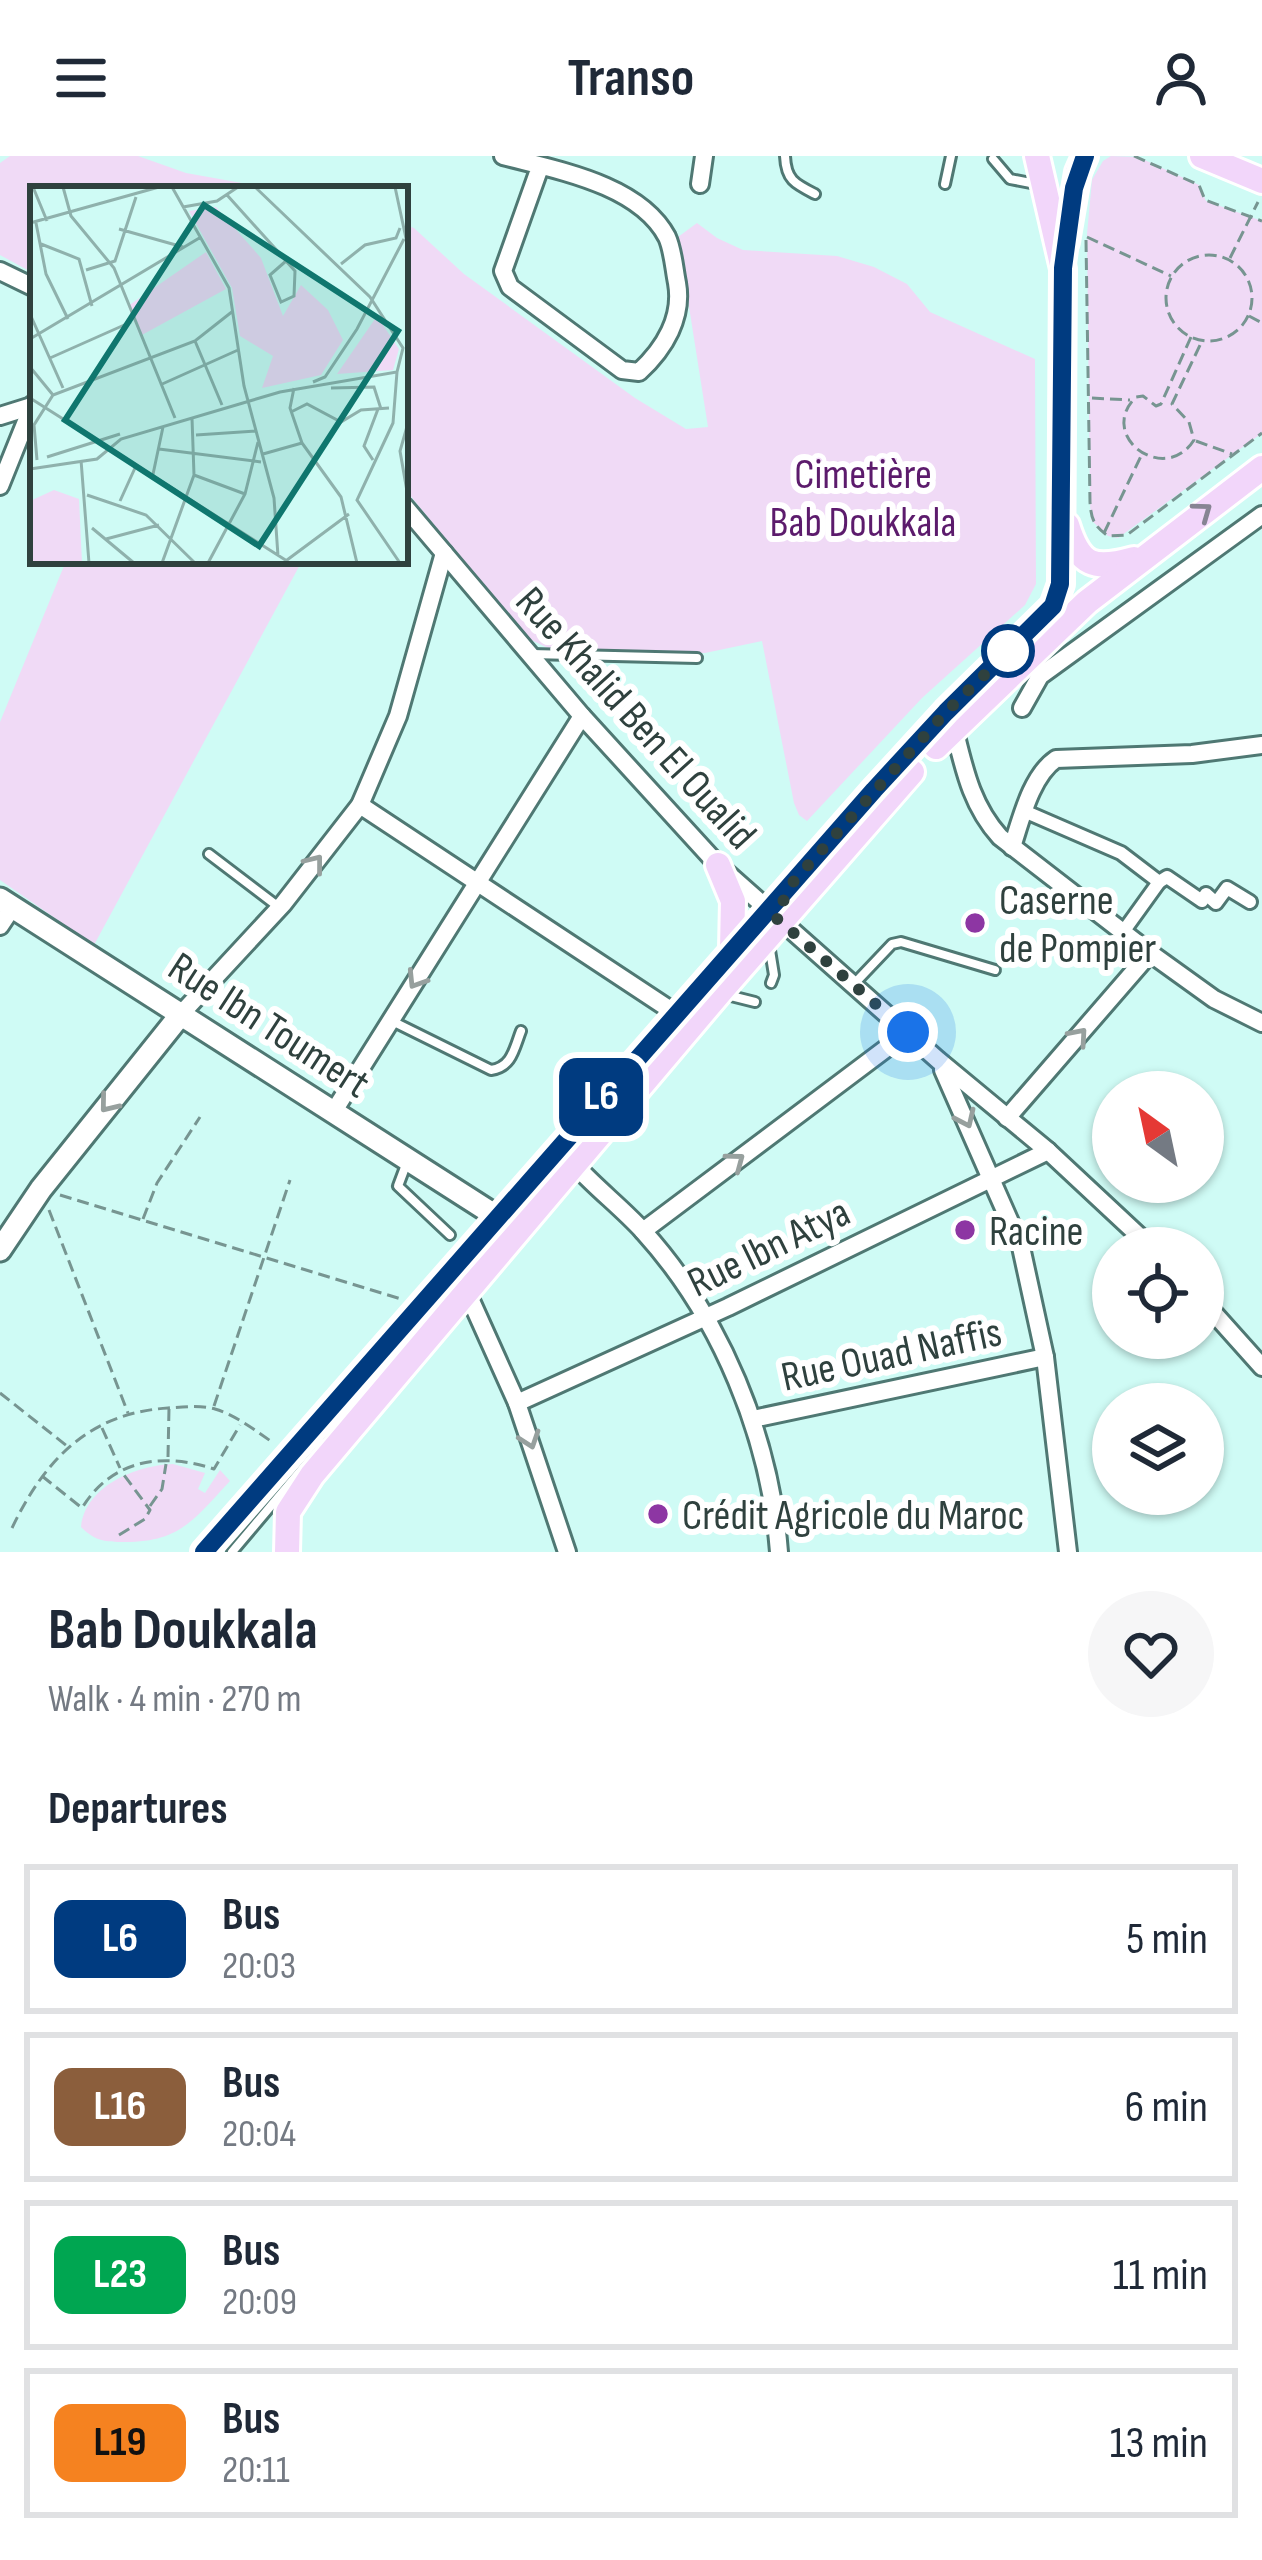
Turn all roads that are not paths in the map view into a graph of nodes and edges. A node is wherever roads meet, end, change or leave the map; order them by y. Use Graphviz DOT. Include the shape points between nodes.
graph roads {
  1 [pos="506,156"];
  2 [pos="704,156"];
  3 [pos="785,156"];
  4 [pos="951,156"];
  5 [pos="1085,156"];
  6 [pos="1202,156"];
  7 [pos="993,158"];
  8 [pos="1039,165"];
  9 [pos="540,166"];
  10 [pos="1262,181"];
  11 [pos="700,184"];
  12 [pos="945,184"];
  13 [pos="815,194"];
  14 [pos="1063,268"];
  15 [pos="0,271"];
  16 [pos="30,286"];
  17 [pos="30,406"];
  18 [pos="30,412"];
  19 [pos="0,416"];
  20 [pos="1262,468"];
  21 [pos="0,486"];
  22 [pos="408,511"];
  23 [pos="1062,512"];
  24 [pos="1262,515"];
  25 [pos="444,553"];
  26 [pos="1145,556"];
  27 [pos="529,654"];
  28 [pos="697,658"];
  29 [pos="1022,708"];
  30 [pos="582,716"];
  31 [pos="954,728"];
  32 [pos="1262,745"];
  33 [pos="360,805"];
  34 [pos="1024,811"];
  35 [pos="1012,847"];
  36 [pos="209,854"];
  37 [pos="718,865"];
  38 [pos="478,881"];
  39 [pos="1159,882"];
  40 [pos="800,889"];
  41 [pos="1250,902"];
  42 [pos="280,908"];
  43 [pos="4,911"];
  44 [pos="773,922"];
  45 [pos="1123,932"];
  46 [pos="732,950"];
  47 [pos="1150,953"];
  48 [pos="995,970"];
  49 [pos="771,983"];
  50 [pos="853,985"];
  51 [pos="720,992"];
  52 [pos="755,1002"];
  53 [pos="182,1013"];
  54 [pos="674,1013"];
  55 [pos="391,1021"];
  56 [pos="1262,1023"];
  57 [pos="521,1031"];
  58 [pos="908,1032"];
  59 [pos="938,1060"];
  60 [pos="334,1111"];
  61 [pos="1007,1118"];
  62 [pos="1048,1151"];
  63 [pos="408,1161"];
  64 [pos="576,1166"];
  65 [pos="993,1177"];
  66 [pos="496,1216"];
  67 [pos="1129,1227"];
  68 [pos="643,1231"];
  69 [pos="450,1235"];
  70 [pos="0,1250"];
  71 [pos="468,1294"];
  72 [pos="705,1317"];
  73 [pos="1224,1324"];
  74 [pos="1045,1357"];
  75 [pos="1262,1367"];
  76 [pos="518,1403"];
  77 [pos="753,1419"];
  78 [pos="204,1552"];
  79 [pos="232,1552"];
  80 [pos="286,1552"];
  81 [pos="567,1552"];
  82 [pos="779,1552"];
  83 [pos="1068,1552"];
  1 -- 9 [label="street"];
  2 -- 11 [label="street"];
  3 -- 13 [label="lane" via="793,183"];
  4 -- 12 [label="lane"];
  5 -- 14 [label="main road"];
  6 -- 10 [label="main road"];
  7 -- 8 [label="lane" via="1017,182"];
  8 -- 14 [label="main road"];
  9 -- 9 [label="street" via="609,189 646,211 669,241 681,306 639,372 622,370 505,278"];
  14 -- 23 [label="main road"];
  15 -- 16 [label="street"];
  17 -- 19 [label="street"];
  18 -- 21 [label="street"];
  26 -- 20 [label="main road, one-way"];
  22 -- 25 [label="street, Rue Khalid Ben El Oualid"];
  23 -- 26 [label="main road" via="1089,562"];
  23 -- 40 [label="main road" via="1060,593 1048,612 946,712"];
  24 -- 29 [label="street" via="1040,676"];
  25 -- 27 [label="street, Rue Khalid Ben El Oualid"];
  25 -- 33 [label="street" via="398,716"];
  26 -- 31 [label="main road"];
  27 -- 28 [label="lane"];
  27 -- 30 [label="street, Rue Khalid Ben El Oualid"];
  30 -- 37 [label="street, Rue Khalid Ben El Oualid"];
  30 -- 38 [label="street"];
  31 -- 35 [label="street" via="974,800"];
  31 -- 40 [label="main road"];
  32 -- 34 [label="street" via="1056,759"];
  33 -- 38 [label="street"];
  42 -- 33 [label="street, one-way"];
  34 -- 35 [label="street"];
  34 -- 39 [label="street" via="1121,853"];
  35 -- 45 [label="street"];
  36 -- 42 [label="lane"];
  37 -- 44 [label="street, Rue Khalid Ben El Oualid"];
  37 -- 46 [label="main road" via="733,901"];
  38 -- 54 [label="street"];
  38 -- 55 [label="street, one-way"];
  39 -- 41 [label="street" via="1167,877 1202,901 1207,894 1216,904 1227,888"];
  39 -- 45 [label="street"];
  40 -- 44 [label="main road"];
  42 -- 53 [label="street"];
  43 -- 53 [label="street, Rue Ibn Toumert"];
  44 -- 46 [label="main road"];
  44 -- 49 [label="lane"];
  44 -- 50 [label="street, Rue Khalid Ben El Oualid"];
  44 -- 51 [label="main road"];
  44 -- 79 [label="lane"];
  45 -- 47 [label="street"];
  46 -- 54 [label="main road"];
  47 -- 56 [label="street"];
  61 -- 47 [label="street, one-way"];
  48 -- 50 [label="lane" via="901,942"];
  50 -- 58 [label="street, Rue Khalid Ben El Oualid"];
  51 -- 52 [label="lane"];
  51 -- 64 [label="main road"];
  53 -- 60 [label="street, Rue Ibn Toumert"];
  53 -- 70 [label="street, one-way"];
  54 -- 66 [label="main road"];
  55 -- 57 [label="lane" via="491,1070 510,1059"];
  55 -- 60 [label="street"];
  58 -- 59 [label="street, Rue Khalid Ben El Oualid"];
  68 -- 58 [label="street, one-way"];
  59 -- 61 [label="street, Rue Khalid Ben El Oualid"];
  59 -- 65 [label="street, one-way"];
  60 -- 63 [label="street, Rue Ibn Toumert"];
  61 -- 62 [label="street, Rue Khalid Ben El Oualid"];
  62 -- 65 [label="street, Rue Ibn Atya"];
  62 -- 67 [label="street, Rue Khalid Ben El Oualid"];
  63 -- 66 [label="street, Rue Ibn Toumert"];
  63 -- 69 [label="lane" via="398,1186"];
  64 -- 68 [label="street"];
  64 -- 71 [label="main road"];
  65 -- 72 [label="street, Rue Ibn Atya"];
  65 -- 74 [label="street" via="1021,1247"];
  66 -- 78 [label="main road"];
  68 -- 72 [label="street"];
  71 -- 76 [label="street"];
  71 -- 80 [label="main road" via="300,1492 288,1512"];
  72 -- 76 [label="street, Rue Ibn Atya"];
  72 -- 77 [label="street"];
  73 -- 75 [label="street"];
  74 -- 77 [label="street, Rue Ouad Naffis"];
  74 -- 83 [label="street"];
  76 -- 81 [label="street, one-way"];
  77 -- 82 [label="street"];
}
